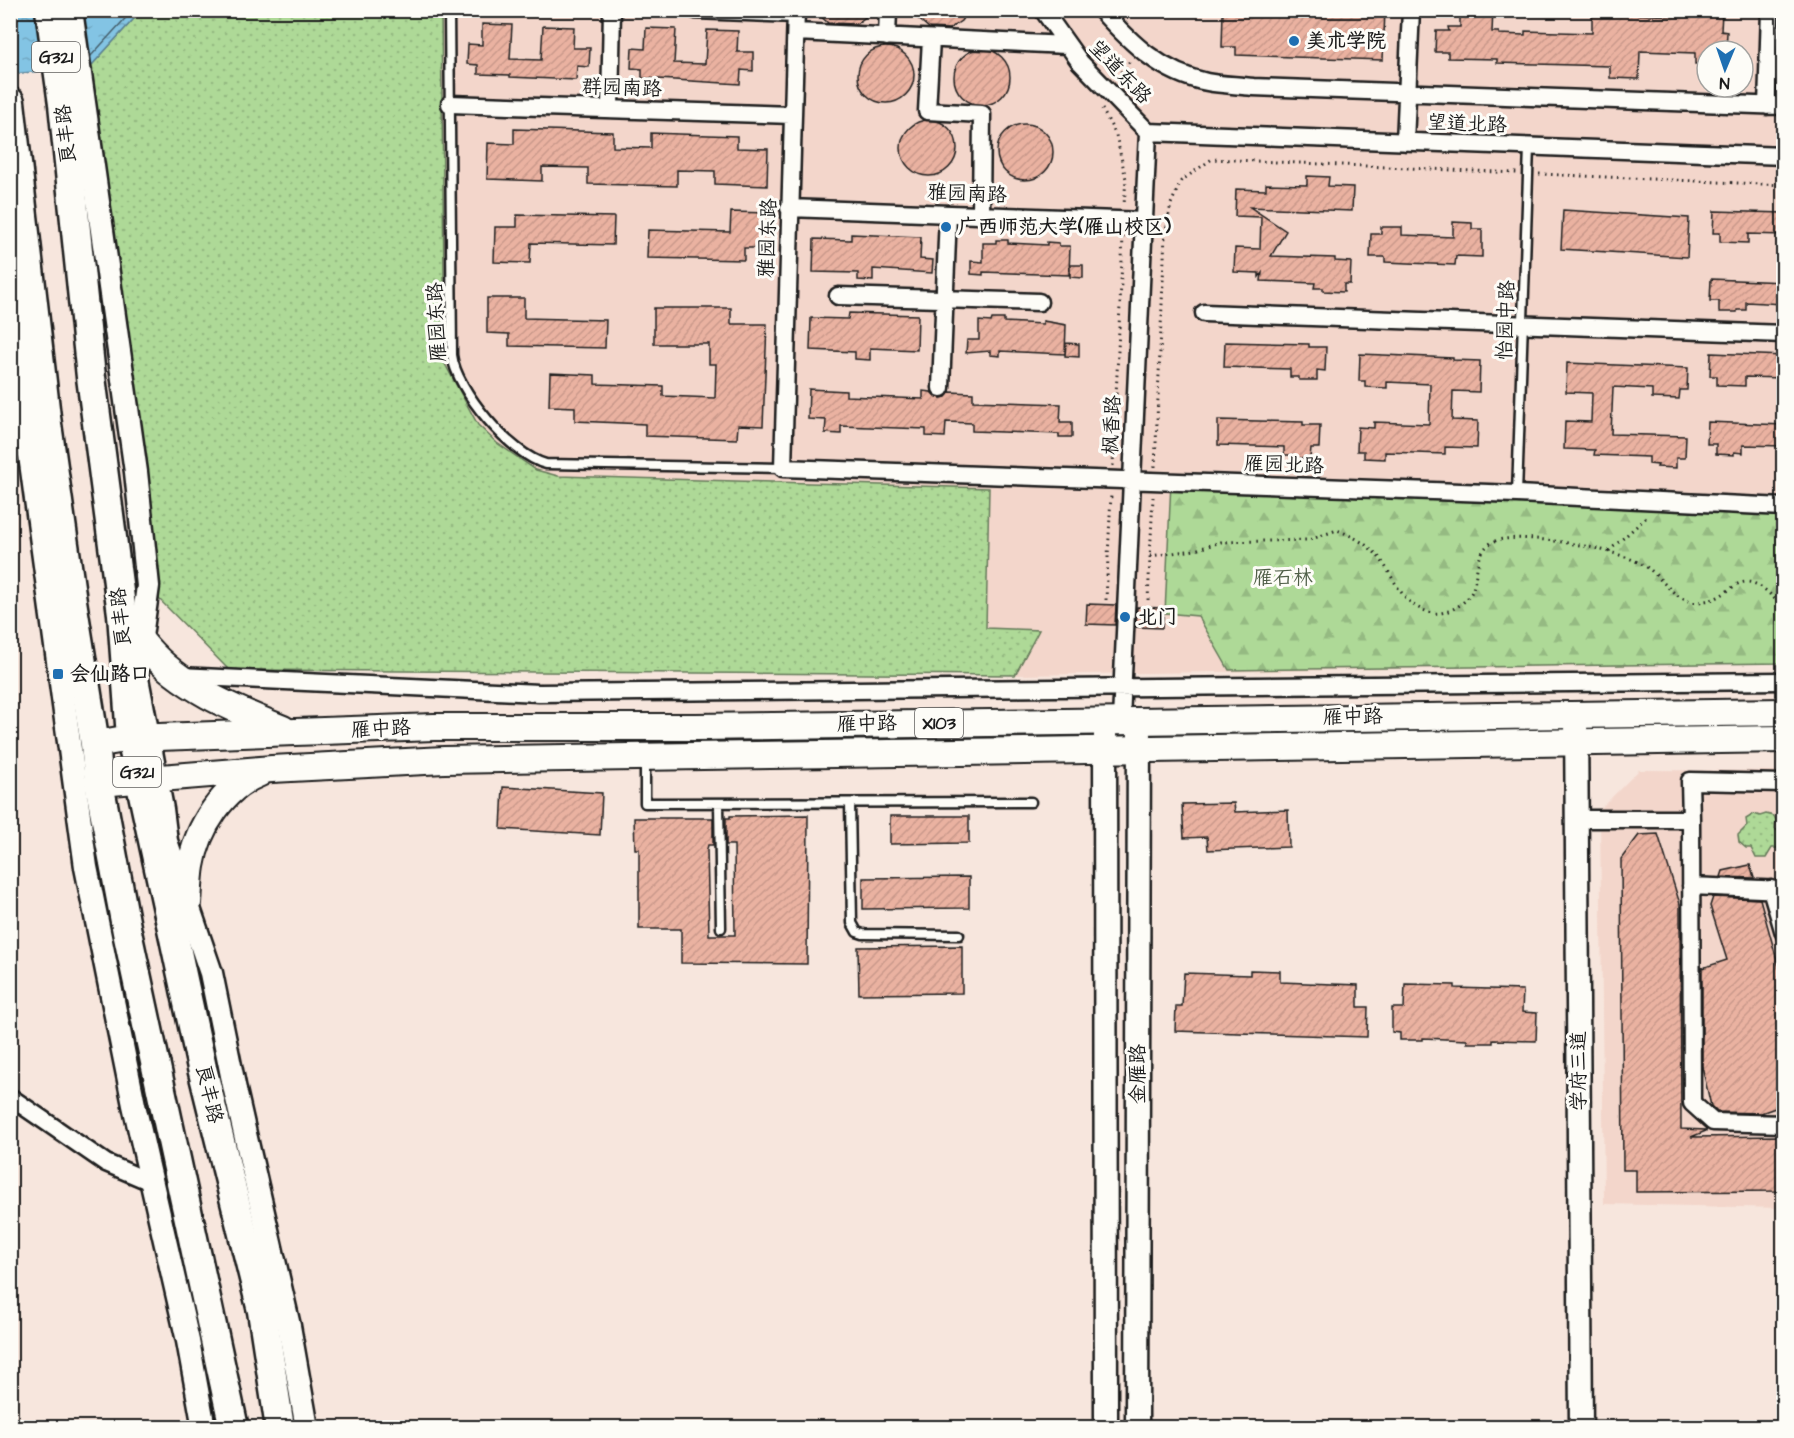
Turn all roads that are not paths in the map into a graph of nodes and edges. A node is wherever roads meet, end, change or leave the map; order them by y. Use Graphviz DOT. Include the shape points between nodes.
graph roads {
  1 [pos="50,10"];
  2 [pos="71,10"];
  3 [pos="449,10"];
  4 [pos="612,10"];
  5 [pos="695,10"];
  6 [pos="888,10"];
  7 [pos="1044,10"];
  8 [pos="1101,10"];
  9 [pos="1411,10"];
  10 [pos="1770,10"];
  11 [pos="796,12"];
  12 [pos="796,32"];
  13 [pos="887,37"];
  14 [pos="931,39"];
  15 [pos="1066,45"];
  16 [pos="1407,92"];
  17 [pos="10,102"];
  18 [pos="74,103"];
  19 [pos="450,104"];
  20 [pos="1775,106"];
  21 [pos="610,108"];
  22 [pos="11,109"];
  23 [pos="792,115"];
  24 [pos="1148,132"];
  25 [pos="1405,142"];
  26 [pos="1529,147"];
  27 [pos="1784,156"];
  28 [pos="789,208"];
  29 [pos="948,214"];
  30 [pos="981,215"];
  31 [pos="1144,221"];
  32 [pos="838,296"];
  33 [pos="944,299"];
  34 [pos="1039,302"];
  35 [pos="10,308"];
  36 [pos="1203,313"];
  37 [pos="1523,324"];
  38 [pos="1784,334"];
  39 [pos="941,388"];
  40 [pos="783,468"];
  41 [pos="1130,480"];
  42 [pos="1516,494"];
  43 [pos="1784,507"];
  44 [pos="122,614"];
  45 [pos="141,640"];
  46 [pos="177,676"];
  47 [pos="1784,681"];
  48 [pos="1122,687"];
  49 [pos="1784,712"];
  50 [pos="1576,714"];
  51 [pos="1121,720"];
  52 [pos="295,733"];
  53 [pos="140,738"];
  54 [pos="1784,739"];
  55 [pos="1576,742"];
  56 [pos="95,744"];
  57 [pos="1138,750"];
  58 [pos="1106,751"];
  59 [pos="645,757"];
  60 [pos="272,769"];
  61 [pos="147,779"];
  62 [pos="99,783"];
  63 [pos="1784,783"];
  64 [pos="1031,802"];
  65 [pos="719,803"];
  66 [pos="850,803"];
  67 [pos="1577,819"];
  68 [pos="1691,819"];
  69 [pos="1691,886"];
  70 [pos="1778,890"];
  71 [pos="188,903"];
  72 [pos="722,928"];
  73 [pos="1784,933"];
  74 [pos="959,935"];
  75 [pos="213,983"];
  76 [pos="202,1068"];
  77 [pos="10,1097"];
  78 [pos="1784,1124"];
  79 [pos="153,1183"];
  80 [pos="204,1428"];
  81 [pos="234,1428"];
  82 [pos="280,1428"];
  83 [pos="307,1428"];
  84 [pos="1106,1428"];
  85 [pos="1137,1428"];
  86 [pos="1581,1428"];
  1 -- 18 [label="highway, 良丰路 / G321"];
  2 -- 18 [label="street"];
  3 -- 19 [label="lane, 雁园东路"];
  4 -- 21 [label="street"];
  5 -- 11 [label="street"];
  6 -- 13 [label="street"];
  7 -- 15 [label="street, 望道东路"];
  8 -- 16 [label="street" via="1139,49 1165,66 1207,82"];
  9 -- 16 [label="street"];
  10 -- 20 [label="street"];
  11 -- 12 [label="street, 雅园东路"];
  12 -- 13 [label="street"];
  12 -- 23 [label="street, 雅园东路"];
  13 -- 14 [label="street"];
  14 -- 15 [label="street"];
  14 -- 30 [label="street" via="927,111 982,114"];
  15 -- 24 [label="street, 望道东路"];
  16 -- 20 [label="street"];
  16 -- 25 [label="street"];
  17 -- 22 [label="highway"];
  18 -- 44 [label="highway, 良丰路 / G321" via="91,378"];
  18 -- 45 [label="street" via="134,461 148,586"];
  19 -- 21 [label="street, 群园南路"];
  19 -- 40 [label="lane, 雁园东路" via="452,359 468,393 491,422 527,455 546,464"];
  21 -- 23 [label="street, 群园南路"];
  22 -- 56 [label="highway, G321" via="46,417"];
  23 -- 28 [label="street, 雅园东路"];
  24 -- 25 [label="street, 望道北路"];
  24 -- 31 [label="street, 枫香路"];
  25 -- 26 [label="street, 望道北路"];
  26 -- 27 [label="street, 望道北路"];
  26 -- 37 [label="lane, 怡园中路"];
  28 -- 29 [label="street, 雅园南路"];
  28 -- 40 [label="street, 雅园东路"];
  29 -- 30 [label="street, 雅园南路"];
  29 -- 33 [label="street"];
  30 -- 31 [label="street, 雅园南路"];
  31 -- 41 [label="street, 枫香路"];
  32 -- 33 [label="street"];
  33 -- 34 [label="street"];
  33 -- 39 [label="street"];
  35 -- 79 [label="street" via="86,867"];
  36 -- 37 [label="street"];
  37 -- 38 [label="street"];
  37 -- 42 [label="lane, 怡园中路"];
  40 -- 41 [label="street, 雁园北路"];
  41 -- 42 [label="street, 雁园北路"];
  41 -- 48 [label="street, 枫香路"];
  42 -- 43 [label="street, 雁园北路"];
  44 -- 45 [label="main road"];
  44 -- 53 [label="highway, 良丰路 / G321"];
  45 -- 46 [label="main road"];
  45 -- 53 [label="street" via="136,673"];
  46 -- 48 [label="street" via="539,693"];
  46 -- 52 [label="main road" via="242,712"];
  47 -- 48 [label="street"];
  48 -- 51 [label="street, 枫香路"];
  49 -- 50 [label="main road, 雁中路 / X103"];
  50 -- 51 [label="main road, 雁中路 / X103"];
  50 -- 55 [label="street, 学府三道"];
  51 -- 52 [label="main road, 雁中路 / X103" via="434,727"];
  51 -- 57 [label="street, 金雁路"];
  51 -- 58 [label="street, 金雁路"];
  52 -- 53 [label="main road, 雁中路 / X103"];
  53 -- 56 [label="main road, 雁中路 / X103"];
  53 -- 61 [label="highway, 良丰路 / G321"];
  54 -- 55 [label="main road, 雁中路 / X103"];
  55 -- 57 [label="main road, 雁中路 / X103"];
  55 -- 67 [label="street, 学府三道"];
  56 -- 62 [label="highway, G321"];
  57 -- 58 [label="main road, 雁中路 / X103"];
  57 -- 85 [label="street, 金雁路"];
  58 -- 59 [label="main road, 雁中路 / X103"];
  58 -- 84 [label="street, 金雁路"];
  59 -- 60 [label="main road, 雁中路 / X103" via="444,760"];
  59 -- 65 [label="lane" via="645,803"];
  60 -- 61 [label="main road, 雁中路 / X103"];
  60 -- 71 [label="main road" via="235,787 207,820 191,866"];
  61 -- 62 [label="main road, 雁中路 / X103"];
  61 -- 71 [label="street"];
  61 -- 76 [label="highway, 良丰路 / G321"];
  62 -- 81 [label="highway, G321" via="132,956"];
  63 -- 68 [label="street" via="1690,782"];
  64 -- 66 [label="lane"];
  65 -- 66 [label="lane"];
  65 -- 72 [label="lane"];
  66 -- 74 [label="lane" via="852,923 857,932"];
  67 -- 68 [label="street"];
  67 -- 86 [label="street, 学府三道"];
  68 -- 69 [label="street"];
  69 -- 70 [label="street"];
  69 -- 78 [label="street" via="1692,1103 1713,1122"];
  70 -- 73 [label="street"];
  71 -- 75 [label="street"];
  75 -- 76 [label="street"];
  75 -- 83 [label="street" via="289,1326"];
  76 -- 82 [label="highway, 良丰路 / G321" via="262,1311"];
  77 -- 79 [label="street" via="106,1163"];
  79 -- 80 [label="street"];
}
